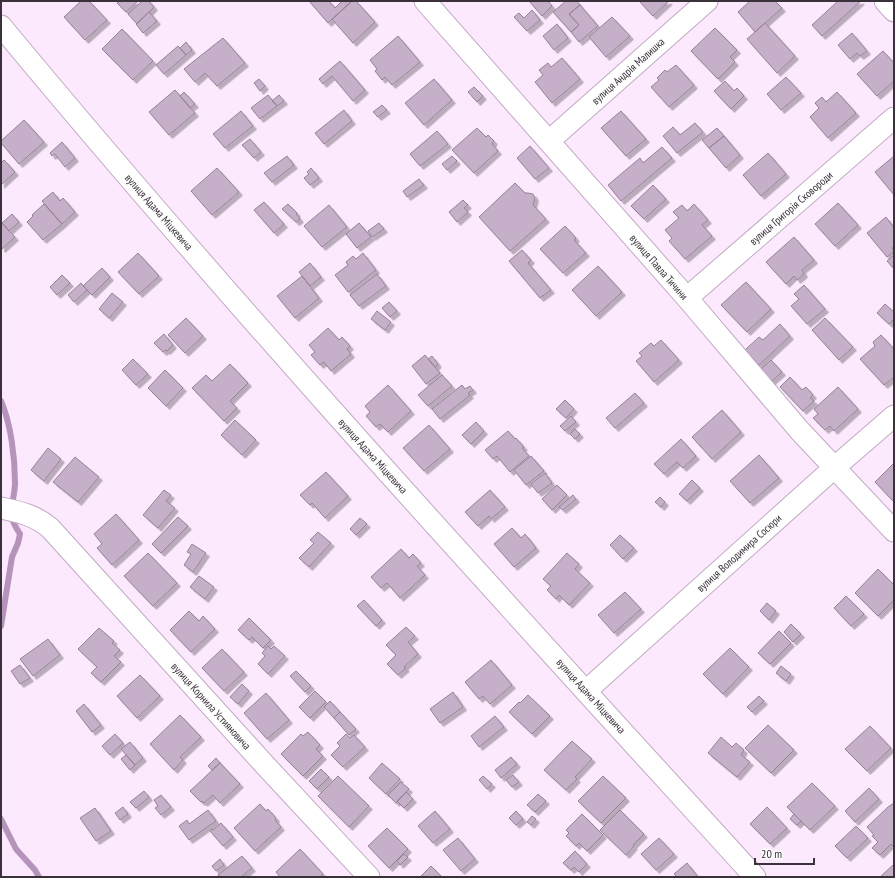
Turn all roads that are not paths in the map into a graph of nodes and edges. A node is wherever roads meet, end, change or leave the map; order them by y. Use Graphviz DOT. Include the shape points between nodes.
graph roads {
  1 [pos="425,1"];
  2 [pos="708,1"];
  3 [pos="885,1"];
  4 [pos="894,11"];
  5 [pos="1,26"];
  6 [pos="894,118"];
  7 [pos="549,141"];
  8 [pos="687,298"];
  9 [pos="894,416"];
  10 [pos="835,467"];
  11 [pos="11,510"];
  12 [pos="894,531"];
  13 [pos="586,691"];
  14 [pos="369,877"];
  15 [pos="755,877"];
  1 -- 7 [label="street, вулиця Павла Тичини"];
  2 -- 7 [label="street, вулиця Андрія Малишка"];
  3 -- 4 [label="street"];
  5 -- 13 [label="street, вулиця Адама Міцкевича" via="87,130 344,424"];
  6 -- 8 [label="street, вулиця Григорія Сковороди"];
  7 -- 8 [label="street, вулиця Павла Тичини"];
  8 -- 10 [label="street, вулиця Павла Тичини" via="800,431"];
  9 -- 10 [label="street, вулиця Володимира Сосюри"];
  10 -- 12 [label="street, вулиця Павла Тичини"];
  10 -- 13 [label="street, вулиця Володимира Сосюри"];
  11 -- 14 [label="street, вулиця Корнила Устияновича" via="39,520 55,533"];
  13 -- 15 [label="street, вулиця Адама Міцкевича"];
}
